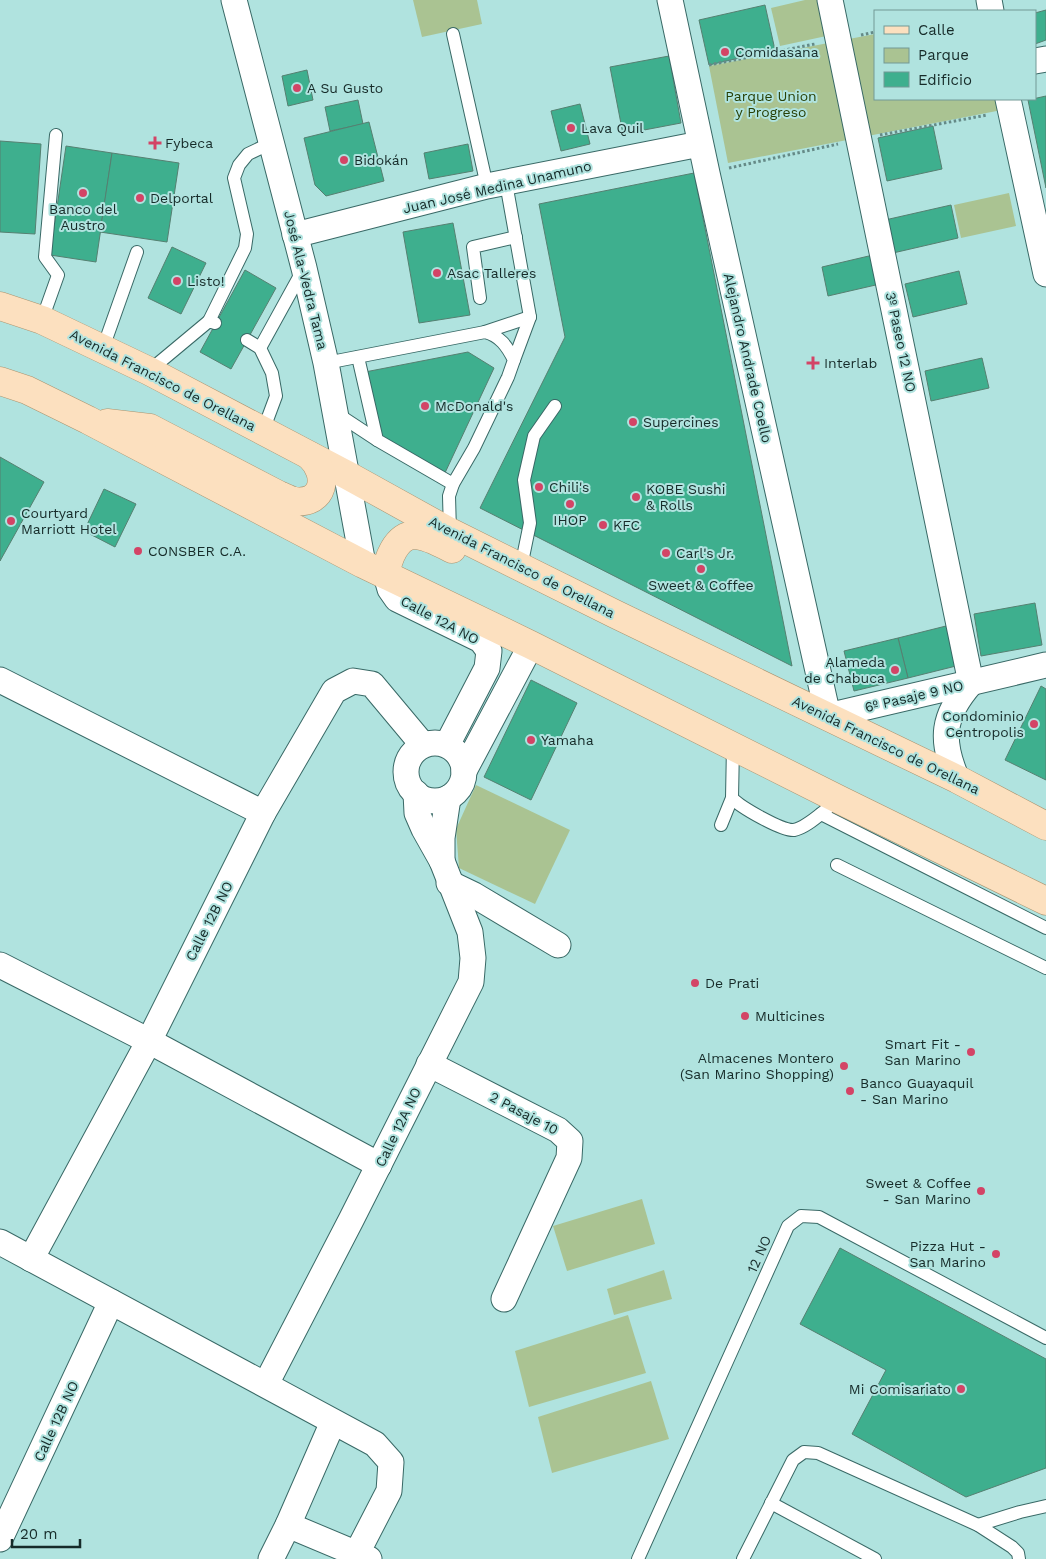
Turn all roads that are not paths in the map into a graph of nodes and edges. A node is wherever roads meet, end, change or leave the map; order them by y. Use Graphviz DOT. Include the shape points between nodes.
graph roads {
  1 [pos="234,0"];
  2 [pos="670,0"];
  3 [pos="830,0"];
  4 [pos="453,34"];
  5 [pos="1009,104"];
  6 [pos="56,134"];
  7 [pos="271,143"];
  8 [pos="700,144"];
  9 [pos="497,184"];
  10 [pos="295,235"];
  11 [pos="516,237"];
  12 [pos="137,252"];
  13 [pos="304,268"];
  14 [pos="1046,274"];
  15 [pos="480,298"];
  16 [pos="0,306"];
  17 [pos="530,316"];
  18 [pos="42,320"];
  19 [pos="484,332"];
  20 [pos="247,340"];
  21 [pos="103,348"];
  22 [pos="260,348"];
  23 [pos="358,357"];
  24 [pos="514,360"];
  25 [pos="326,363"];
  26 [pos="149,371"];
  27 [pos="0,381"];
  28 [pos="555,406"];
  29 [pos="335,412"];
  30 [pos="88,420"];
  31 [pos="263,431"];
  32 [pos="377,440"];
  33 [pos="310,456"];
  34 [pos="347,474"];
  35 [pos="453,484"];
  36 [pos="450,532"];
  37 [pos="521,567"];
  38 [pos="374,569"];
  39 [pos="615,614"];
  40 [pos="531,645"];
  41 [pos="1046,665"];
  42 [pos="0,680"];
  43 [pos="970,683"];
  44 [pos="828,716"];
  45 [pos="435,745"];
  46 [pos="733,746"];
  47 [pos="464,771"];
  48 [pos="957,779"];
  49 [pos="416,793"];
  50 [pos="448,798"];
  51 [pos="732,798"];
  52 [pos="830,807"];
  53 [pos="263,813"];
  54 [pos="721,825"];
  55 [pos="1046,826"];
  56 [pos="837,865"];
  57 [pos="445,872"];
  58 [pos="1046,901"];
  59 [pos="1046,928"];
  60 [pos="558,945"];
  61 [pos="0,965"];
  62 [pos="1046,968"];
  63 [pos="149,1042"];
  64 [pos="429,1064"];
  65 [pos="379,1165"];
  66 [pos="0,1242"];
  67 [pos="31,1259"];
  68 [pos="504,1299"];
  69 [pos="111,1302"];
  70 [pos="1046,1338"];
  71 [pos="266,1384"];
  72 [pos="333,1422"];
  73 [pos="770,1503"];
  74 [pos="1046,1506"];
  75 [pos="288,1525"];
  76 [pos="978,1525"];
  77 [pos="0,1539"];
  78 [pos="363,1556"];
  79 [pos="271,1559"];
  80 [pos="638,1559"];
  81 [pos="743,1559"];
  82 [pos="875,1559"];
  83 [pos="1019,1559"];
  1 -- 7 [label="street, José Ala-Vedra Tama"];
  2 -- 8 [label="street, Alejandro Andrade Coello"];
  3 -- 43 [label="street, 3º Paseo 12 NO"];
  4 -- 9 [label="lane"];
  5 -- 14 [label="street"];
  6 -- 18 [label="lane" via="44,257 58,275"];
  7 -- 10 [label="street, José Ala-Vedra Tama"];
  7 -- 26 [label="lane" via="248,154 234,178 247,234 245,248 212,322"];
  8 -- 9 [label="street, Juan José Medina Unamuno"];
  8 -- 44 [label="street, Alejandro Andrade Coello"];
  9 -- 10 [label="street, Juan José Medina Unamuno"];
  9 -- 11 [label="lane"];
  10 -- 13 [label="street, José Ala-Vedra Tama"];
  11 -- 15 [label="lane" via="473,247"];
  11 -- 17 [label="lane"];
  12 -- 21 [label="lane"];
  13 -- 22 [label="lane"];
  13 -- 25 [label="street, José Ala-Vedra Tama"];
  16 -- 18 [label="main road, Avenida Francisco de Orellana"];
  17 -- 19 [label="lane"];
  17 -- 24 [label="lane"];
  18 -- 21 [label="main road, Avenida Francisco de Orellana"];
  19 -- 23 [label="lane"];
  19 -- 24 [label="lane" via="496,335"];
  20 -- 22 [label="lane"];
  21 -- 26 [label="main road, Avenida Francisco de Orellana"];
  22 -- 31 [label="lane" via="272,373 276,396"];
  23 -- 25 [label="lane"];
  23 -- 32 [label="lane"];
  24 -- 35 [label="lane" via="478,439"];
  25 -- 29 [label="street, José Ala-Vedra Tama"];
  26 -- 31 [label="main road, Avenida Francisco de Orellana"];
  27 -- 30 [label="main road" via="27,390"];
  28 -- 37 [label="lane" via="534,436 524,480 530,523"];
  29 -- 32 [label="lane"];
  29 -- 34 [label="street, José Ala-Vedra Tama"];
  30 -- 33 [label="main road" via="150,428 293,501 312,497 322,485 321,470"];
  30 -- 38 [label="main road"];
  31 -- 33 [label="main road, Avenida Francisco de Orellana"];
  32 -- 35 [label="lane"];
  33 -- 34 [label="main road, Avenida Francisco de Orellana"];
  34 -- 36 [label="main road, Avenida Francisco de Orellana"];
  34 -- 38 [label="street, José Ala-Vedra Tama"];
  35 -- 36 [label="lane"];
  36 -- 37 [label="main road, Avenida Francisco de Orellana"];
  37 -- 39 [label="main road, Avenida Francisco de Orellana"];
  38 -- 39 [label="main road" via="408,536 422,536 559,602"];
  38 -- 40 [label="main road"];
  38 -- 45 [label="street, Calle 12A NO" via="397,599 481,640 489,651 487,668"];
  39 -- 44 [label="main road, Avenida Francisco de Orellana"];
  40 -- 46 [label="main road"];
  40 -- 47 [label="street"];
  41 -- 43 [label="street, 6º Pasaje 9 NO"];
  42 -- 53 [label="street"];
  43 -- 44 [label="street, 6º Pasaje 9 NO"];
  43 -- 48 [label="street, 6º Pasaje 9 NO" via="957,699 949,718 946,739 949,760"];
  44 -- 48 [label="main road, Avenida Francisco de Orellana"];
  45 -- 47 [label="street" via="459,756"];
  45 -- 49 [label="street" via="416,750 407,765 408,780"];
  45 -- 53 [label="street, Calle 12B NO" via="372,684 352,681 334,691"];
  46 -- 51 [label="lane"];
  46 -- 52 [label="main road"];
  47 -- 50 [label="street" via="460,786"];
  48 -- 55 [label="main road, Avenida Francisco de Orellana"];
  49 -- 50 [label="street" via="428,800"];
  49 -- 57 [label="street, Calle 12A NO" via="417,813"];
  50 -- 57 [label="street, Calle 12A NO" via="442,838"];
  51 -- 52 [label="lane" via="738,805 785,829 794,830"];
  51 -- 54 [label="lane"];
  52 -- 58 [label="main road"];
  52 -- 59 [label="lane"];
  53 -- 63 [label="street, Calle 12B NO"];
  56 -- 62 [label="lane"];
  57 -- 60 [label="street" via="474,895"];
  57 -- 64 [label="street, Calle 12A NO" via="470,932 473,958 471,982"];
  61 -- 63 [label="street"];
  63 -- 65 [label="street"];
  63 -- 67 [label="street, Calle 12B NO"];
  64 -- 65 [label="street, Calle 12A NO"];
  64 -- 68 [label="street, 2 Pasaje 10" via="558,1130 570,1141 570,1158"];
  65 -- 71 [label="street, Calle 12A NO"];
  66 -- 67 [label="street"];
  67 -- 69 [label="street"];
  69 -- 71 [label="street"];
  69 -- 77 [label="street, Calle 12B NO"];
  70 -- 80 [label="lane, 12 NO" via="818,1217 800,1216 788,1226"];
  71 -- 72 [label="street"];
  72 -- 75 [label="street"];
  72 -- 78 [label="street" via="376,1444 391,1462 389,1491"];
  73 -- 76 [label="lane" via="793,1460 804,1452 818,1454"];
  73 -- 81 [label="lane"];
  73 -- 82 [label="lane"];
  74 -- 76 [label="lane"];
  75 -- 78 [label="street"];
  75 -- 79 [label="street"];
  76 -- 83 [label="lane" via="1012,1547"];
}
